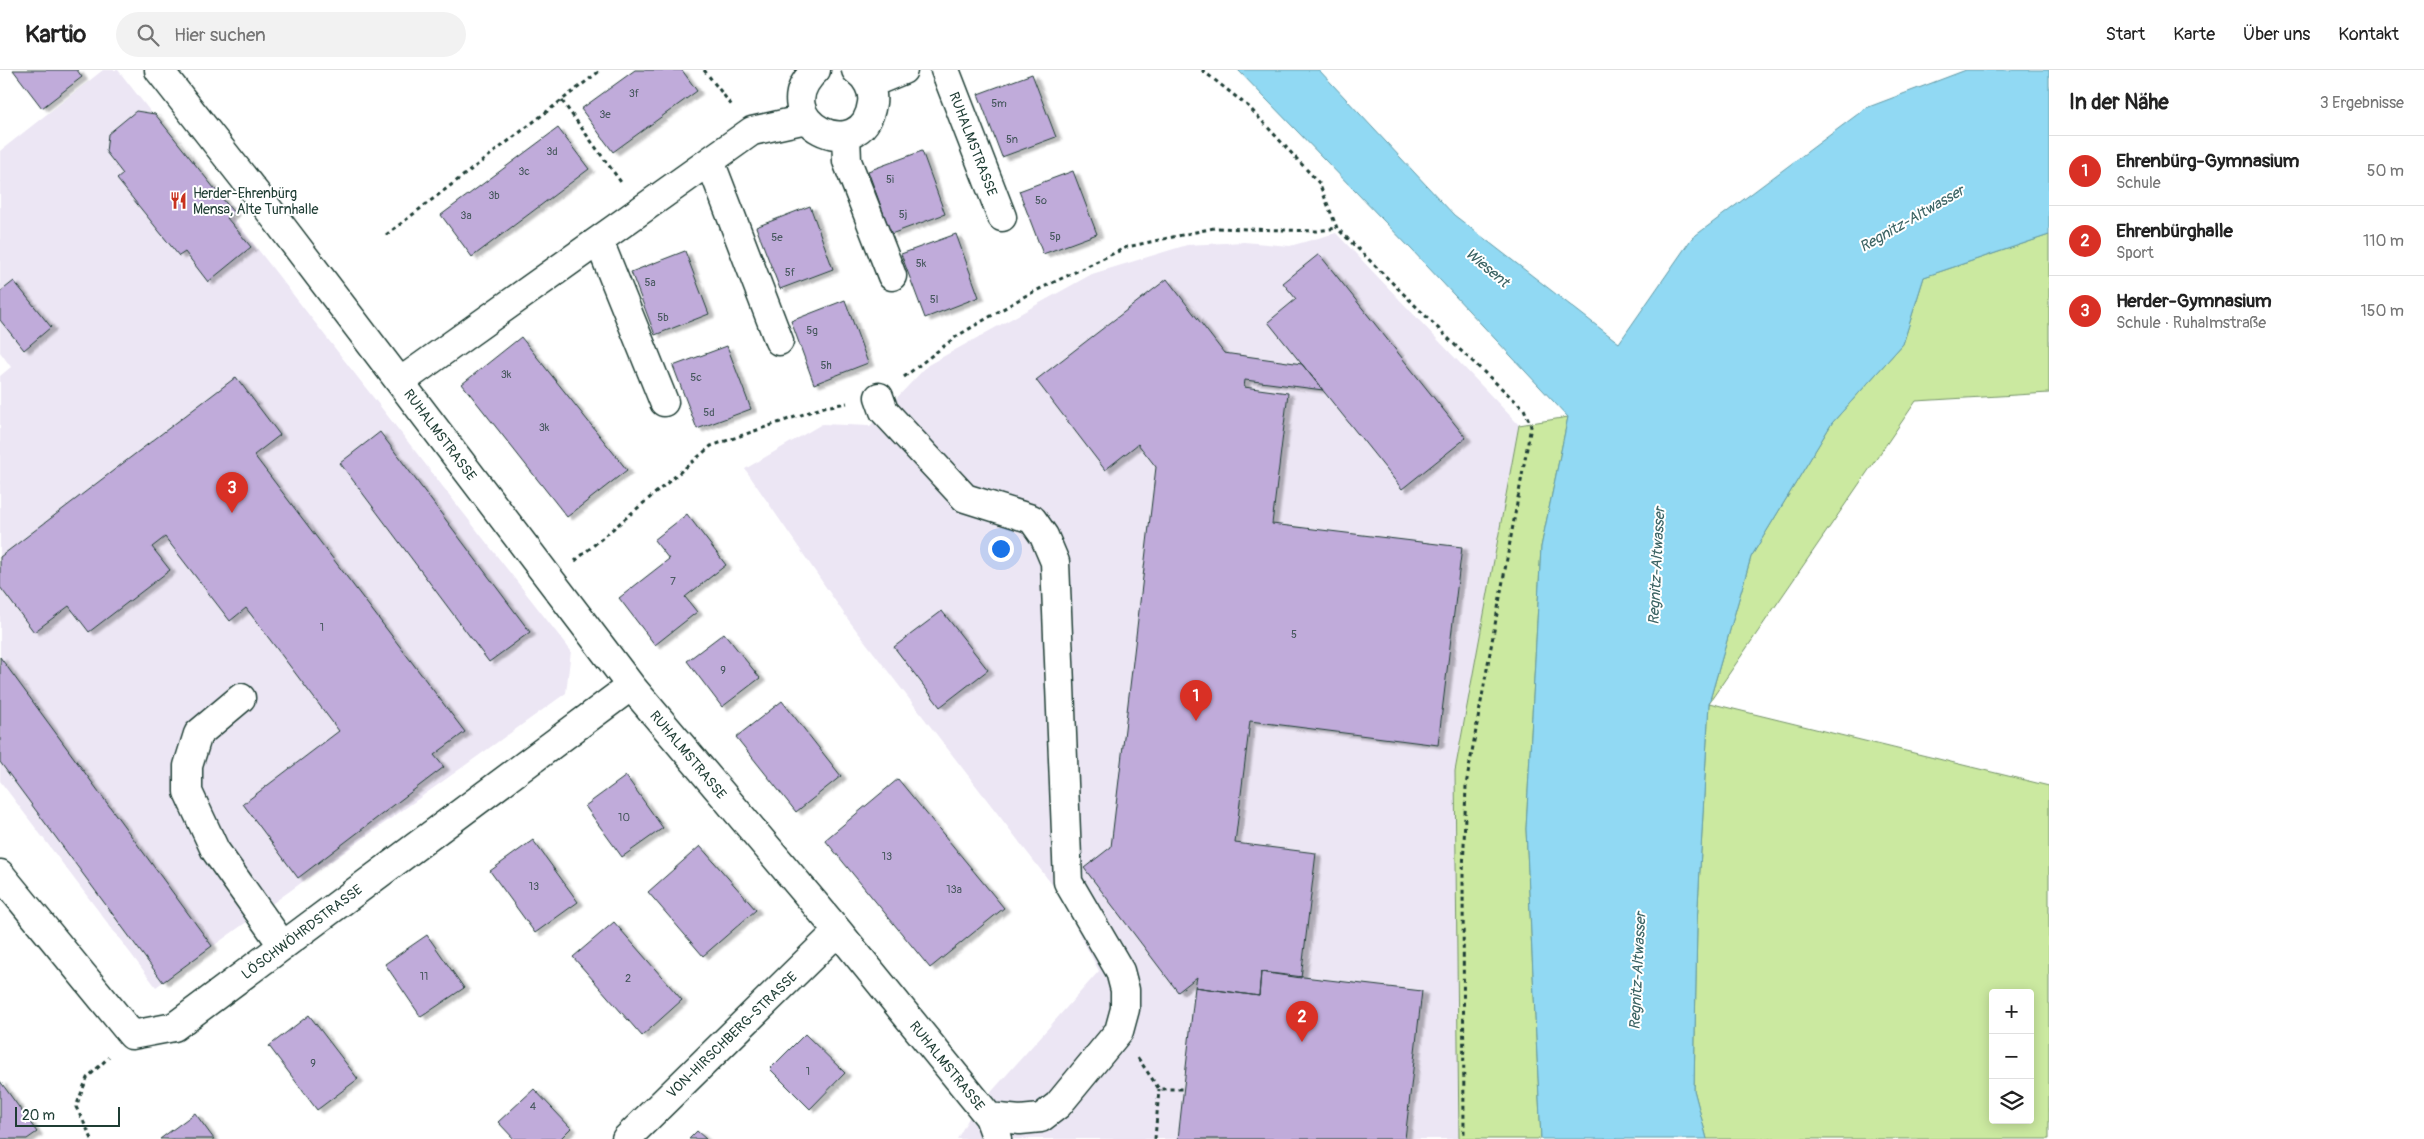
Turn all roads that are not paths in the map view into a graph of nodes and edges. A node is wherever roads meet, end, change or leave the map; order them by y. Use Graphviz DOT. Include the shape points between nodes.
graph roads {
  1 [pos="159,70"];
  2 [pos="816,70"];
  3 [pos="903,70"];
  4 [pos="945,70"];
  5 [pos="863,77"];
  6 [pos="806,120"];
  7 [pos="846,135"];
  8 [pos="710,161"];
  9 [pos="1002,217"];
  10 [pos="599,241"];
  11 [pos="892,276"];
  12 [pos="780,341"];
  13 [pos="400,382"];
  14 [pos="879,397"];
  15 [pos="664,402"];
  16 [pos="631,686"];
  17 [pos="241,698"];
  18 [pos="0,874"];
  19 [pos="838,931"];
  20 [pos="283,946"];
  21 [pos="993,1128"];
  22 [pos="626,1139"];
  1 -- 13 [label="street, RUHALMSTRASSE"];
  2 -- 6 [label="street" via="802,87 802,110"];
  3 -- 5 [label="street"];
  4 -- 9 [label="street, RUHALMSTRASSE"];
  5 -- 7 [label="street" via="872,99 871,110 866,121"];
  6 -- 7 [label="street" via="824,134"];
  6 -- 8 [label="street, RUHALMSTRASSE" via="752,131"];
  7 -- 11 [label="street" via="847,161"];
  8 -- 10 [label="street, RUHALMSTRASSE"];
  8 -- 12 [label="street"];
  10 -- 13 [label="street, RUHALMSTRASSE"];
  10 -- 15 [label="street"];
  13 -- 16 [label="street, RUHALMSTRASSE"];
  14 -- 21 [label="street" via="884,411 966,498 1032,519 1044,536 1055,562 1068,882 1120,971 1125,990 1119,1031 1058,1105 1041,1118"];
  16 -- 19 [label="street, RUHALMSTRASSE"];
  16 -- 20 [label="street, LÖSCHWÖHRDSTRASSE"];
  17 -- 20 [label="street" via="198,734 188,766 188,792 215,850"];
  18 -- 20 [label="street, LÖSCHWÖHRDSTRASSE" via="132,1035 174,1027"];
  19 -- 21 [label="street, RUHALMSTRASSE"];
  19 -- 22 [label="street, VON-HIRSCHBERG-STRASSE"];
}
